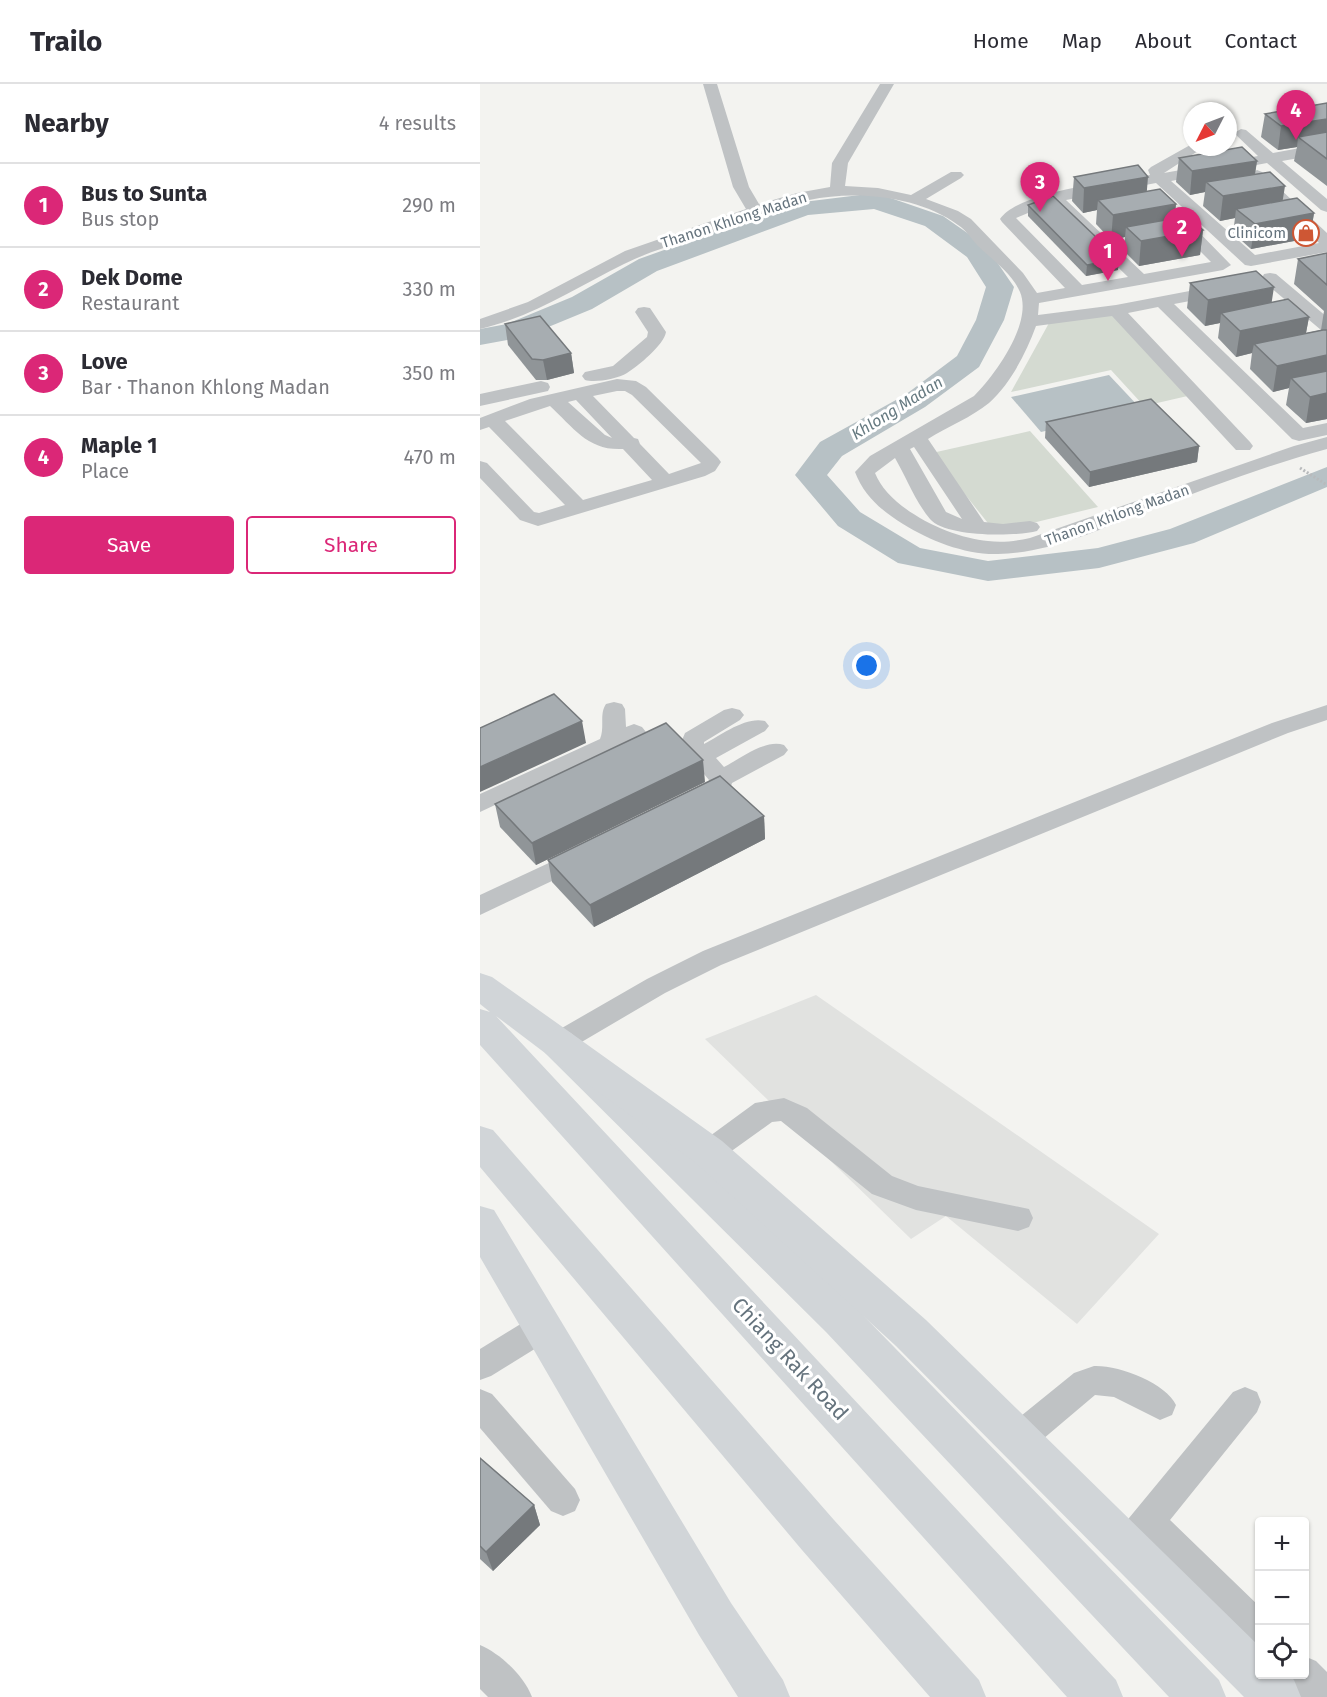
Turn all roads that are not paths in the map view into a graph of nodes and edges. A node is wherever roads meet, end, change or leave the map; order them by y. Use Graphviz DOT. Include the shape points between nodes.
graph roads {
  1 [pos="710,84"];
  2 [pos="887,84"];
  3 [pos="1263,130"];
  4 [pos="1237,134"];
  5 [pos="1237,135"];
  6 [pos="1327,148"];
  7 [pos="1183,154"];
  8 [pos="1236,156"];
  9 [pos="1271,158"];
  10 [pos="1242,162"];
  11 [pos="956,175"];
  12 [pos="1158,177"];
  13 [pos="1135,181"];
  14 [pos="1318,181"];
  15 [pos="1302,184"];
  16 [pos="1272,188"];
  17 [pos="837,190"];
  18 [pos="1250,192"];
  19 [pos="1149,193"];
  20 [pos="1054,197"];
  21 [pos="1207,199"];
  22 [pos="913,200"];
  23 [pos="1186,202"];
  24 [pos="1164,205"];
  25 [pos="1327,207"];
  26 [pos="755,211"];
  27 [pos="1300,214"];
  28 [pos="1098,217"];
  29 [pos="1278,218"];
  30 [pos="1080,220"];
  31 [pos="1236,225"];
  32 [pos="1215,229"];
  33 [pos="1190,233"];
  34 [pos="1166,237"];
  35 [pos="1327,242"];
  36 [pos="1131,243"];
  37 [pos="1108,247"];
  38 [pos="1327,247"];
  39 [pos="1251,261"];
  40 [pos="1223,265"];
  41 [pos="1293,274"];
  42 [pos="1270,278"];
  43 [pos="1141,280"];
  44 [pos="1243,284"];
  45 [pos="1079,292"];
  46 [pos="1031,299"];
  47 [pos="1162,302"];
  48 [pos="1327,306"];
  49 [pos="1116,310"];
  50 [pos="1308,310"];
  51 [pos="644,312"];
  52 [pos="1289,316"];
  53 [pos="1028,322"];
  54 [pos="480,324"];
  55 [pos="1327,326"];
  56 [pos="1219,330"];
  57 [pos="1196,335"];
  58 [pos="1249,362"];
  59 [pos="1228,366"];
  60 [pos="580,393"];
  61 [pos="1285,396"];
  62 [pos="554,399"];
  63 [pos="480,400"];
  64 [pos="1264,401"];
  65 [pos="486,421"];
  66 [pos="1327,429"];
  67 [pos="908,442"];
  68 [pos="631,443"];
  69 [pos="1327,444"];
  70 [pos="1242,446"];
  71 [pos="480,467"];
  72 [pos="665,482"];
  73 [pos="580,509"];
  74 [pos="977,527"];
  75 [pos="1030,527"];
  76 [pos="994,549"];
  77 [pos="614,709"];
  78 [pos="1327,712"];
  79 [pos="732,715"];
  80 [pos="757,726"];
  81 [pos="634,732"];
  82 [pos="609,744"];
  83 [pos="776,750"];
  84 [pos="702,755"];
  85 [pos="721,779"];
  86 [pos="480,804"];
  87 [pos="675,811"];
  88 [pos="602,847"];
  89 [pos="480,906"];
  90 [pos="480,986"];
  91 [pos="480,1022"];
  92 [pos="558,1043"];
  93 [pos="480,1141"];
  94 [pos="709,1152"];
  95 [pos="1018,1218"];
  96 [pos="480,1222"];
  97 [pos="543,1327"];
  98 [pos="480,1366"];
  99 [pos="1245,1402"];
  100 [pos="480,1404"];
  101 [pos="1160,1405"];
  102 [pos="1018,1439"];
  103 [pos="563,1500"];
  104 [pos="1137,1534"];
  105 [pos="1255,1628"];
  106 [pos="480,1663"];
  107 [pos="1308,1679"];
  108 [pos="514,1697"];
  109 [pos="766,1697"];
  110 [pos="962,1697"];
  111 [pos="1100,1697"];
  112 [pos="1202,1697"];
  113 [pos="1277,1697"];
  114 [pos="1326,1697"];
  1 -- 26 [label="street" via="741,187"];
  2 -- 17 [label="street" via="840,163"];
  3 -- 4 [label="street"];
  5 -- 9 [label="street"];
  6 -- 9 [label="street"];
  7 -- 12 [label="street" via="1156,170"];
  8 -- 10 [label="street"];
  9 -- 10 [label="street"];
  9 -- 15 [label="street"];
  10 -- 12 [label="street"];
  10 -- 16 [label="street"];
  11 -- 22 [label="street"];
  12 -- 13 [label="street"];
  12 -- 23 [label="street"];
  13 -- 19 [label="street"];
  13 -- 20 [label="street"];
  14 -- 15 [label="street"];
  15 -- 25 [label="street"];
  16 -- 18 [label="street"];
  16 -- 27 [label="street"];
  17 -- 22 [label="street, Thanon Khlong Madan"];
  17 -- 26 [label="street, Thanon Khlong Madan"];
  20 -- 30 [label="street"];
  20 -- 45 [label="street" via="1012,213 1008,219"];
  21 -- 23 [label="street"];
  22 -- 46 [label="street, Thanon Khlong Madan" via="964,222 1024,285"];
  23 -- 32 [label="street"];
  24 -- 33 [label="street"];
  26 -- 54 [label="street, Thanon Khlong Madan" via="630,255 527,309"];
  27 -- 29 [label="street"];
  27 -- 35 [label="street"];
  28 -- 30 [label="street"];
  30 -- 37 [label="street"];
  31 -- 32 [label="street"];
  32 -- 39 [label="street"];
  33 -- 34 [label="street"];
  33 -- 40 [label="street"];
  36 -- 37 [label="street"];
  37 -- 43 [label="street"];
  38 -- 39 [label="street"];
  39 -- 40 [label="street"];
  39 -- 42 [label="street" via="1264,266"];
  40 -- 43 [label="street"];
  40 -- 44 [label="street" via="1222,270"];
  41 -- 42 [label="street"];
  42 -- 44 [label="street"];
  42 -- 50 [label="street"];
  43 -- 45 [label="street"];
  44 -- 47 [label="street"];
  44 -- 52 [label="street"];
  45 -- 46 [label="street"];
  46 -- 53 [label="street, Thanon Khlong Madan"];
  47 -- 49 [label="street"];
  47 -- 57 [label="street"];
  48 -- 50 [label="street"];
  49 -- 53 [label="street"];
  49 -- 70 [label="street"];
  50 -- 55 [label="street"];
  51 -- 63 [label="street" via="657,332 656,339 619,370"];
  53 -- 67 [label="street, Thanon Khlong Madan" via="995,387 981,400"];
  56 -- 57 [label="street"];
  57 -- 59 [label="street"];
  58 -- 59 [label="street"];
  59 -- 64 [label="street"];
  60 -- 62 [label="street"];
  60 -- 68 [label="street"];
  60 -- 72 [label="street" via="629,385 708,456 708,467"];
  61 -- 64 [label="street"];
  62 -- 65 [label="street"];
  62 -- 68 [label="street" via="598,439 607,444"];
  64 -- 66 [label="street" via="1299,435"];
  65 -- 73 [label="street"];
  67 -- 74 [label="street"];
  67 -- 76 [label="street, Thanon Khlong Madan" via="865,472 868,485 878,498 921,527"];
  68 -- 72 [label="street"];
  69 -- 76 [label="street, Thanon Khlong Madan" via="1258,463 1043,543"];
  71 -- 73 [label="street" via="527,516 538,520"];
  72 -- 73 [label="street"];
  74 -- 75 [label="street"];
  74 -- 76 [label="street"];
  77 -- 82 [label="street" via="614,733"];
  78 -- 92 [label="street" via="712,958"];
  79 -- 84 [label="street" via="693,738 692,745"];
  80 -- 84 [label="street"];
  81 -- 82 [label="street"];
  82 -- 86 [label="street"];
  83 -- 85 [label="street"];
  84 -- 85 [label="street"];
  85 -- 87 [label="street" via="720,788"];
  88 -- 89 [label="street"];
  90 -- 92 [label="main road"];
  91 -- 111 [label="main road, Chiang Rak Road"];
  92 -- 94 [label="main road"];
  92 -- 112 [label="main road" via="840,1319"];
  93 -- 110 [label="main road"];
  94 -- 95 [label="street" via="765,1111 784,1109 882,1185 916,1198"];
  94 -- 102 [label="main road" via="911,1333"];
  96 -- 97 [label="main road"];
  97 -- 98 [label="street"];
  97 -- 109 [label="main road" via="715,1619"];
  99 -- 104 [label="street"];
  100 -- 103 [label="street"];
  101 -- 102 [label="street" via="1107,1380 1094,1379"];
  102 -- 104 [label="main road"];
  104 -- 105 [label="street"];
  104 -- 113 [label="main road" via="1167,1586"];
  106 -- 108 [label="street"];
  107 -- 114 [label="street"];
}
